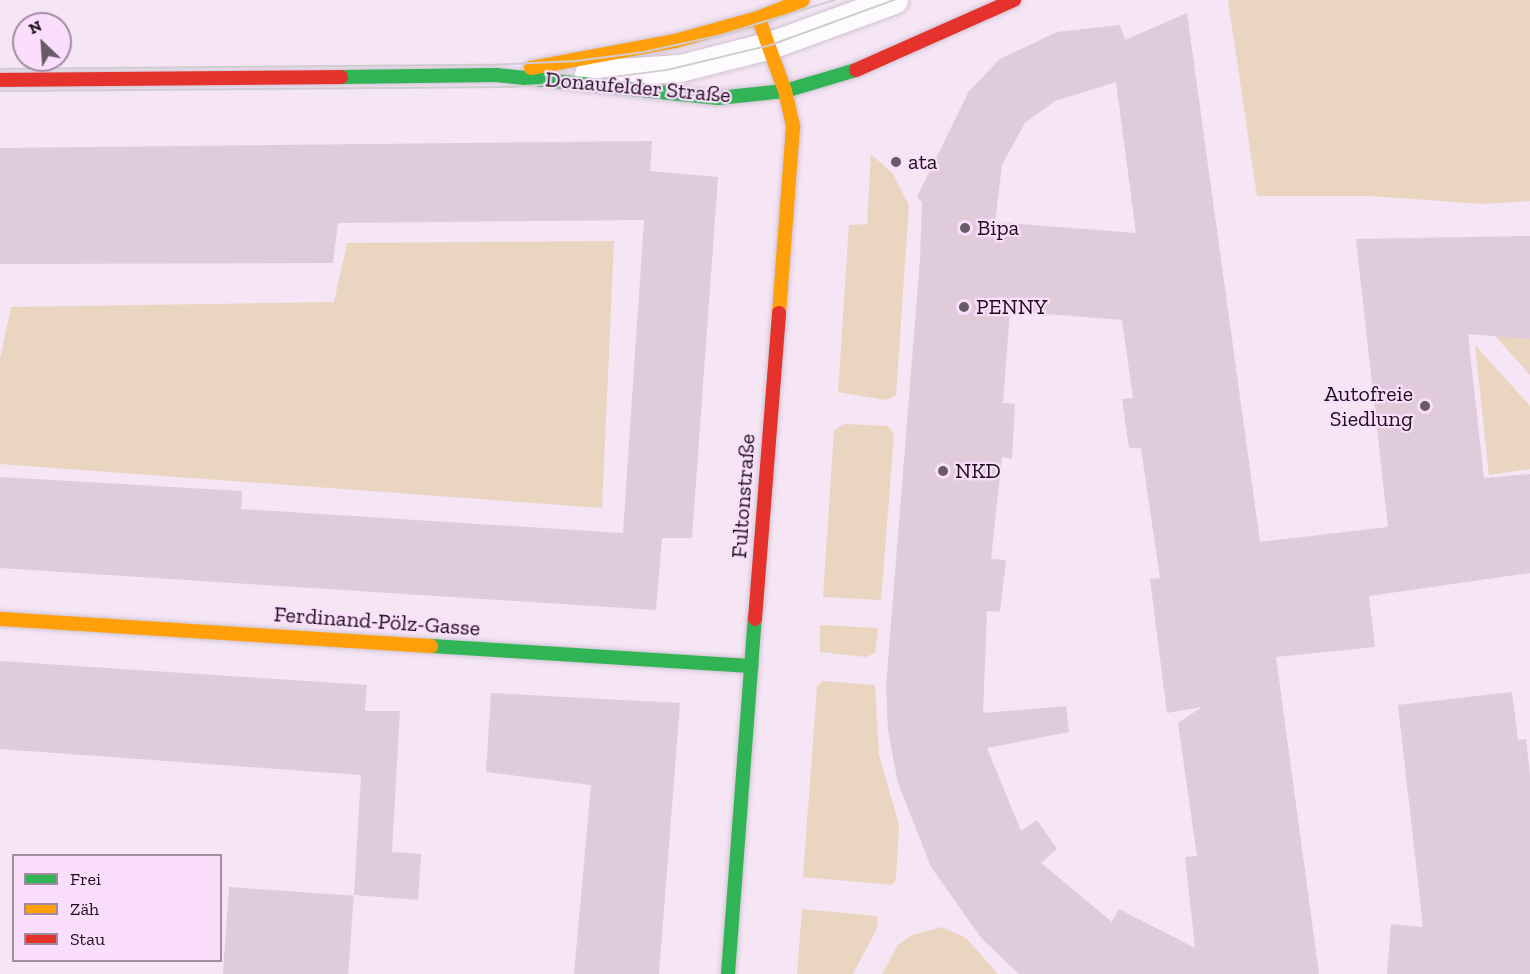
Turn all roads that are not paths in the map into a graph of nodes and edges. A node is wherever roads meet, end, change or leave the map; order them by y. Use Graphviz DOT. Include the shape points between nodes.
graph roads {
  1 [pos="803,0"];
  2 [pos="894,0"];
  3 [pos="1014,0"];
  4 [pos="766,35"];
  5 [pos="496,75"];
  6 [pos="0,80"];
  7 [pos="785,91"];
  8 [pos="0,619"];
  9 [pos="751,666"];
  10 [pos="728,974"];
  1 -- 5 [label="street, Donaufelder Straße" via="758,18 675,41"];
  2 -- 4 [label="lane, Donaufelder Straße"];
  3 -- 7 [label="street, Donaufelder Straße" via="858,69"];
  4 -- 5 [label="lane, Donaufelder Straße" via="680,68"];
  4 -- 7 [label="street, Fultonstraße"];
  5 -- 6 [label="street, Donaufelder Straße"];
  5 -- 7 [label="street, Donaufelder Straße" via="718,98"];
  7 -- 9 [label="street, Fultonstraße" via="793,127"];
  8 -- 9 [label="street, Ferdinand-Pölz-Gasse"];
  9 -- 10 [label="street, Fultonstraße"];
}
